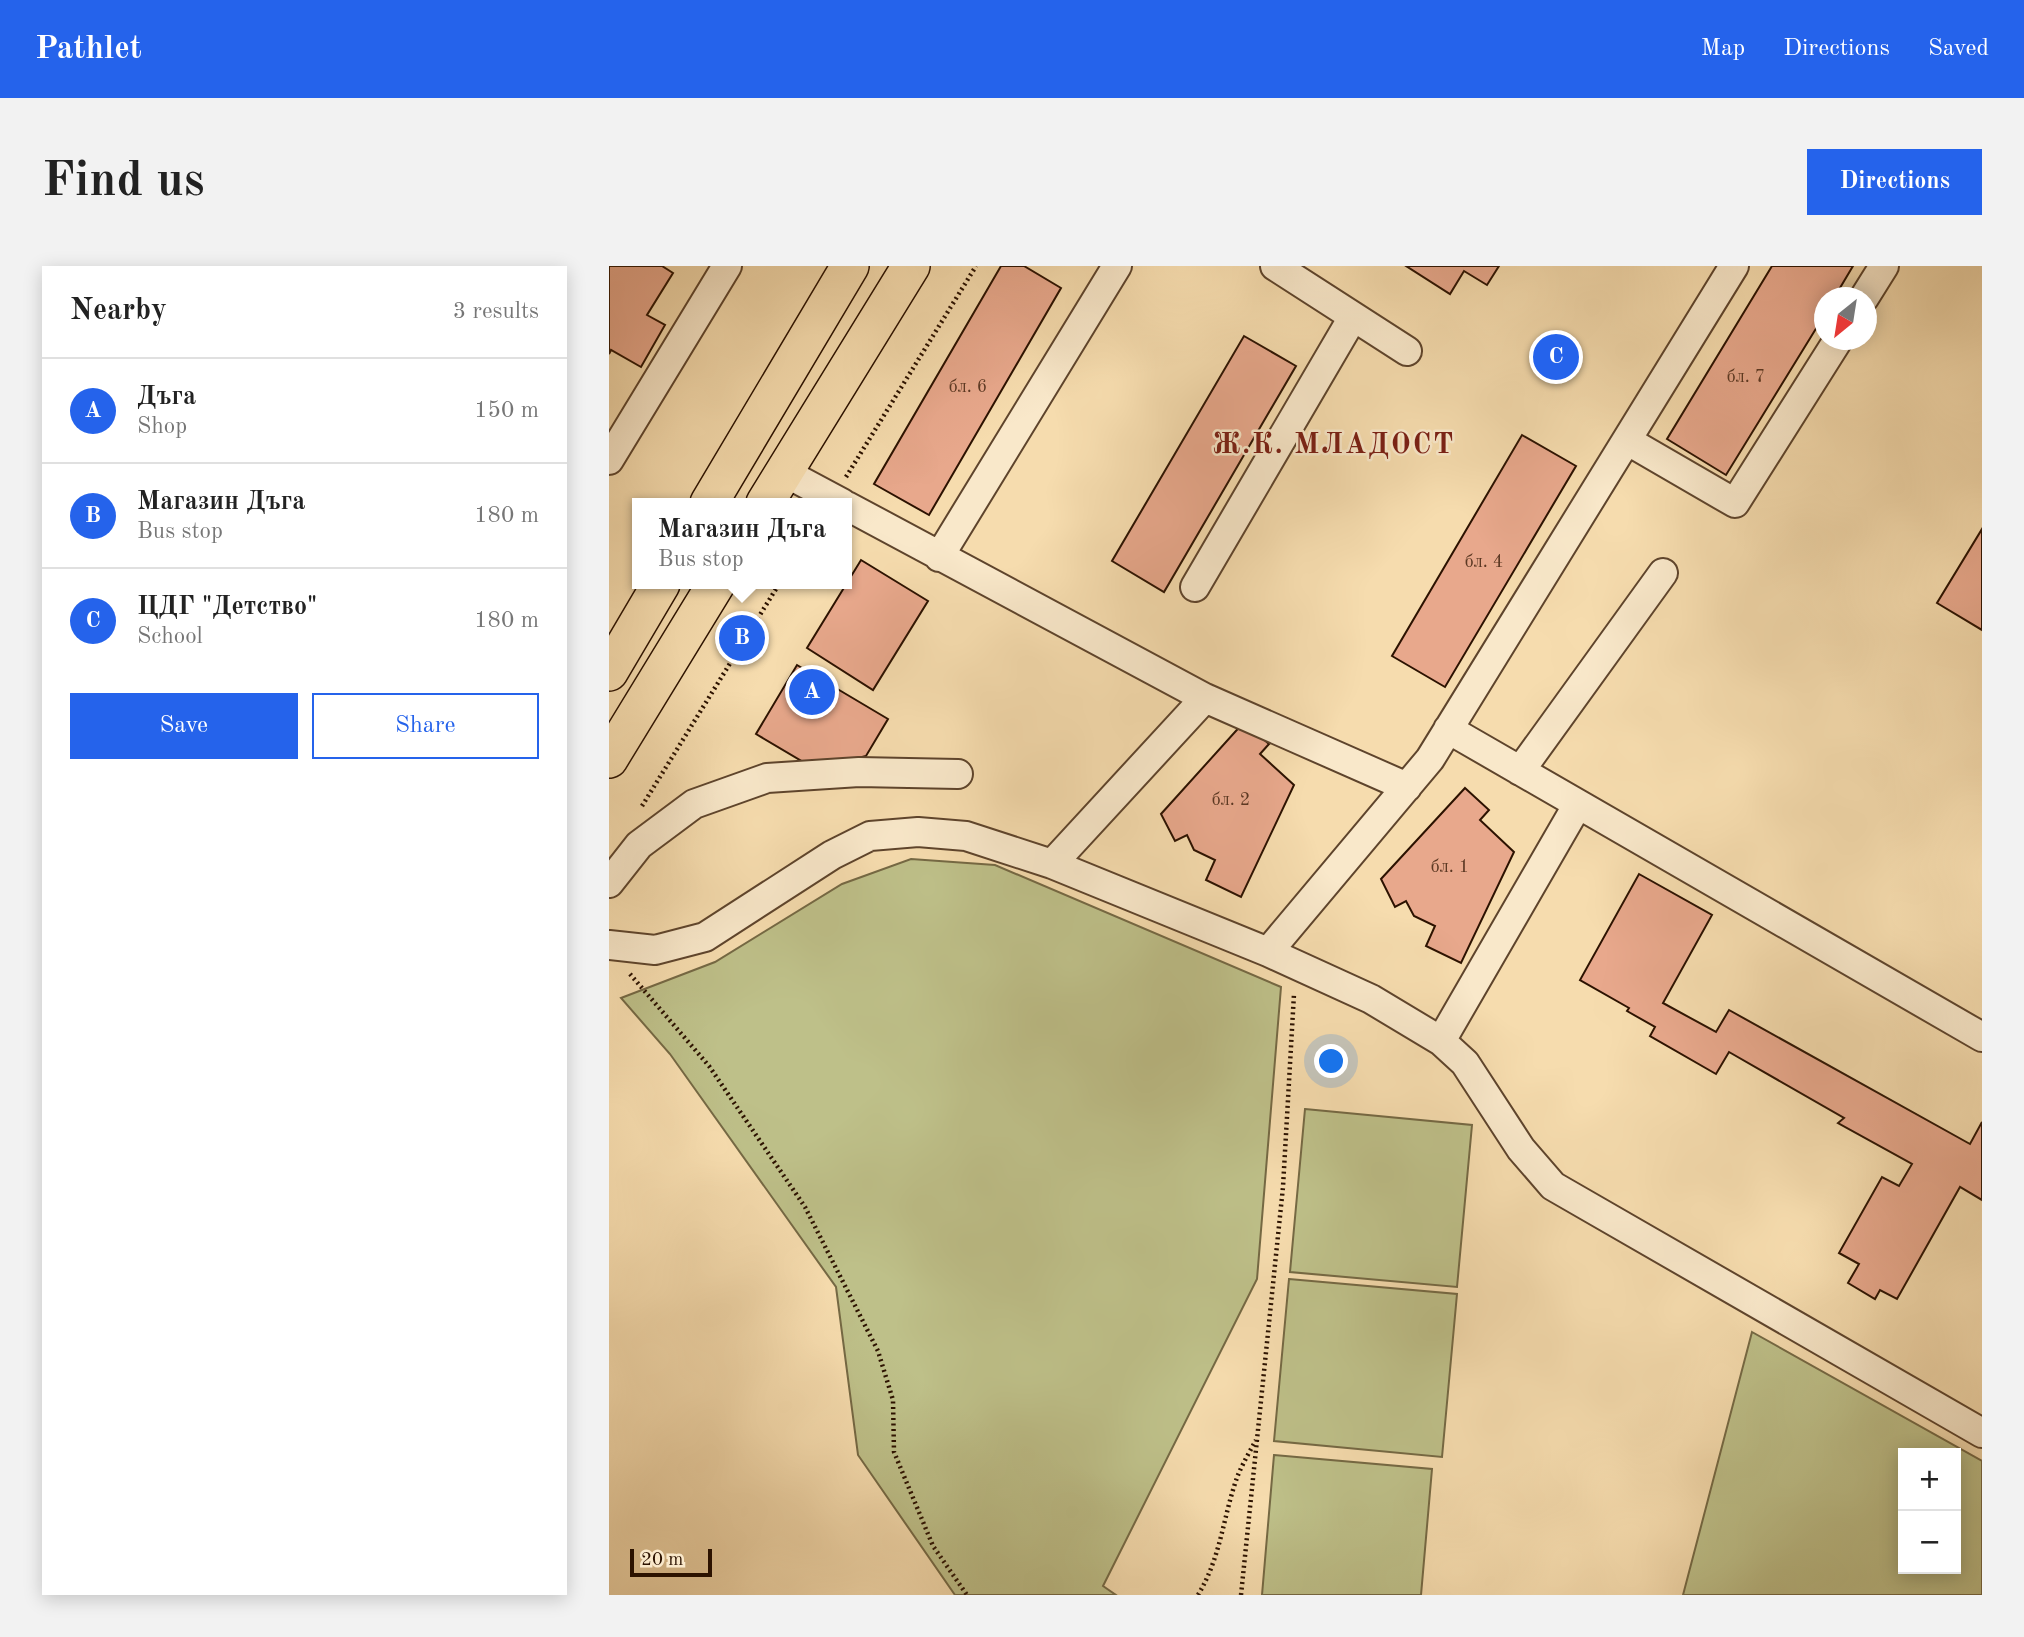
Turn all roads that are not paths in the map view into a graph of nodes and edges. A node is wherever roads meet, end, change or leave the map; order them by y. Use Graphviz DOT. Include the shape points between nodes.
graph roads {
  1 [pos="850,266"];
  2 [pos="911,266"];
  3 [pos="1117,266"];
  4 [pos="1275,266"];
  5 [pos="1734,266"];
  6 [pos="1884,266"];
  7 [pos="714,270"];
  8 [pos="1871,287"];
  9 [pos="1353,317"];
  10 [pos="1832,350"];
  11 [pos="1407,351"];
  12 [pos="1628,442"];
  13 [pos="609,460"];
  14 [pos="784,472"];
  15 [pos="712,498"];
  16 [pos="768,498"];
  17 [pos="833,498"];
  18 [pos="852,509"];
  19 [pos="939,557"];
  20 [pos="1663,573"];
  21 [pos="1195,587"];
  22 [pos="658,589"];
  23 [pos="713,589"];
  24 [pos="609,672"];
  25 [pos="1205,698"];
  26 [pos="1448,729"];
  27 [pos="609,759"];
  28 [pos="1520,771"];
  29 [pos="958,774"];
  30 [pos="1406,787"];
  31 [pos="1579,804"];
  32 [pos="1052,864"];
  33 [pos="609,883"];
  34 [pos="609,946"];
  35 [pos="1268,952"];
  36 [pos="1982,1037"];
  37 [pos="1441,1041"];
  38 [pos="1982,1433"];
  1 -- 15 [label="main road"];
  2 -- 14 [label="main road"];
  3 -- 19 [label="street"];
  4 -- 9 [label="street"];
  5 -- 12 [label="street"];
  6 -- 8 [label="street"];
  7 -- 13 [label="street"];
  9 -- 11 [label="street"];
  9 -- 21 [label="street"];
  10 -- 12 [label="street" via="1735,503"];
  12 -- 26 [label="street"];
  14 -- 16 [label="main road"];
  14 -- 17 [label="street"];
  18 -- 19 [label="street"];
  19 -- 25 [label="street"];
  20 -- 28 [label="street"];
  22 -- 24 [label="main road"];
  23 -- 27 [label="main road"];
  25 -- 30 [label="street"];
  25 -- 32 [label="street"];
  26 -- 28 [label="street"];
  26 -- 30 [label="street"];
  28 -- 31 [label="street"];
  29 -- 33 [label="street" via="859,772 767,778 694,804 639,845"];
  30 -- 35 [label="street"];
  31 -- 36 [label="street"];
  31 -- 37 [label="street"];
  32 -- 34 [label="street" via="966,836 918,832 870,836 832,855 705,937 655,950"];
  32 -- 35 [label="street"];
  35 -- 37 [label="street" via="1371,999"];
  37 -- 38 [label="street" via="1465,1063 1521,1149 1553,1186"];
}
